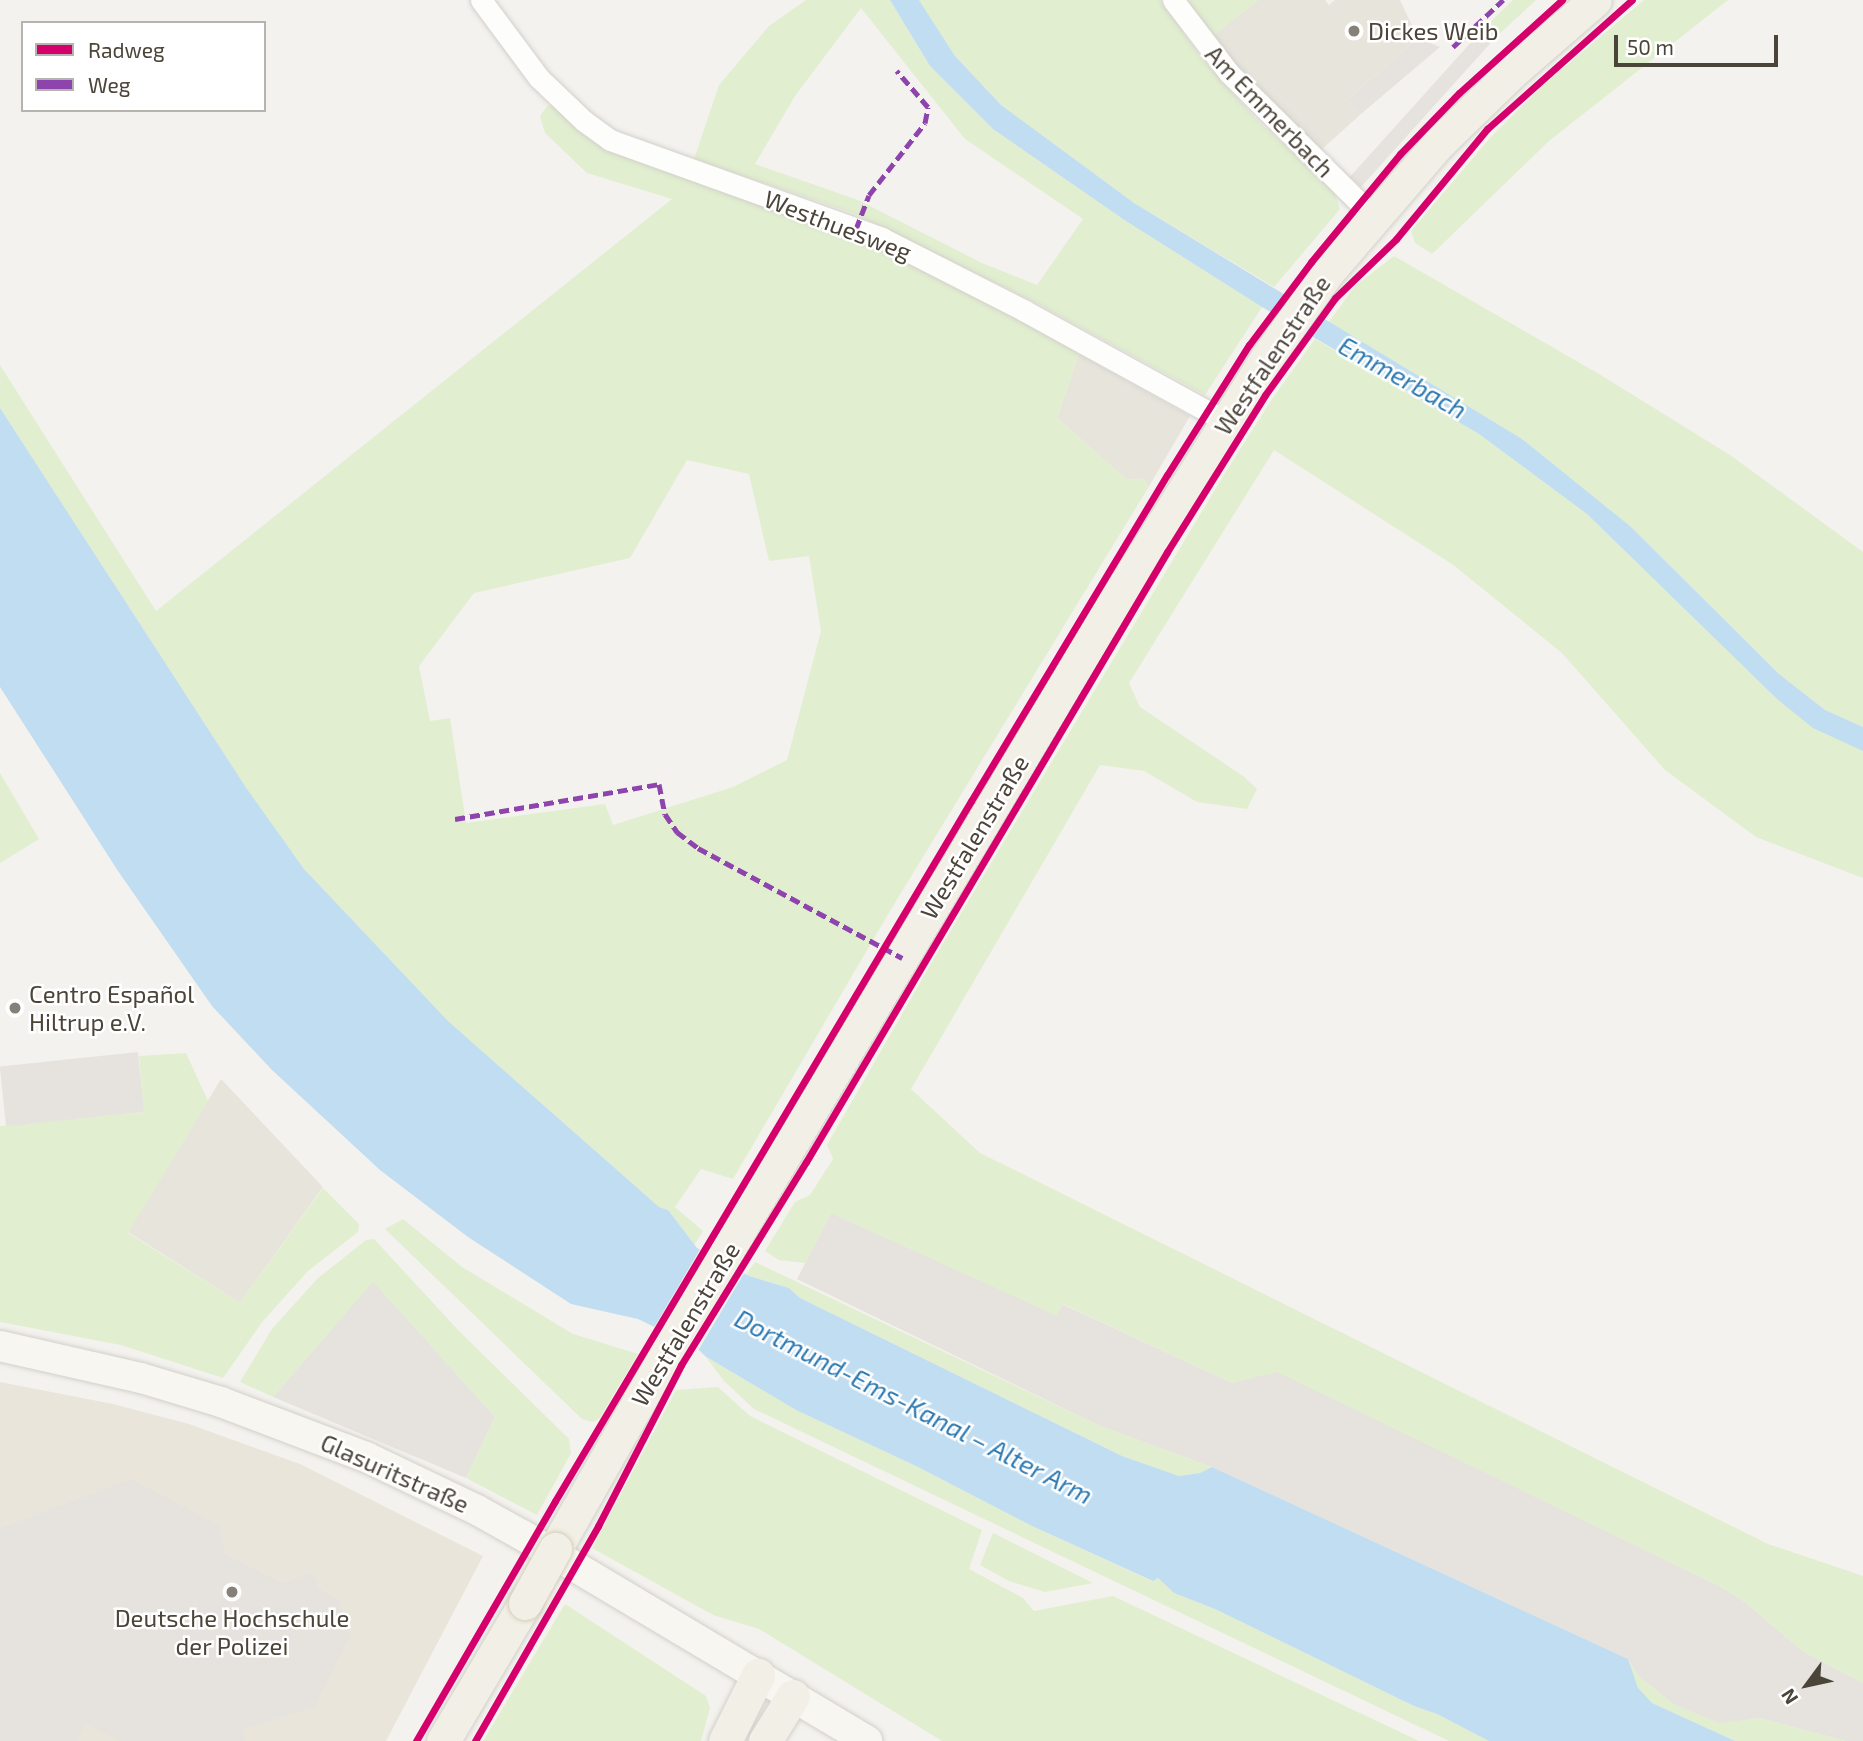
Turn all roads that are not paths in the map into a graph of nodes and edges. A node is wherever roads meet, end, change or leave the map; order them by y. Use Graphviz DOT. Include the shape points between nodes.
graph roads {
  1 [pos="481,0"];
  2 [pos="1172,0"];
  3 [pos="1595,0"];
  4 [pos="1373,216"];
  5 [pos="1225,421"];
  6 [pos="0,1346"];
  7 [pos="758,1675"];
  8 [pos="793,1696"];
  9 [pos="443,1741"];
  10 [pos="725,1741"];
  11 [pos="765,1741"];
  12 [pos="867,1741"];
  1 -- 5 [label="street, Westhuesweg" via="539,78 610,141 882,238"];
  2 -- 4 [label="street, Am Emmerbach" via="1229,73"];
  3 -- 4 [label="main road, Westfalenstraße" via="1439,143"];
  4 -- 5 [label="main road, Westfalenstraße" via="1327,273"];
  5 -- 9 [label="main road, Westfalenstraße, bridge" via="665,1355"];
  6 -- 7 [label="main road, Glasuritstraße" via="141,1378 221,1402 366,1457 488,1516"];
  7 -- 8 [label="main road, Glasuritstraße"];
  7 -- 10 [label="main road"];
  8 -- 11 [label="main road"];
  8 -- 12 [label="main road, Glasuritstraße"];
}
